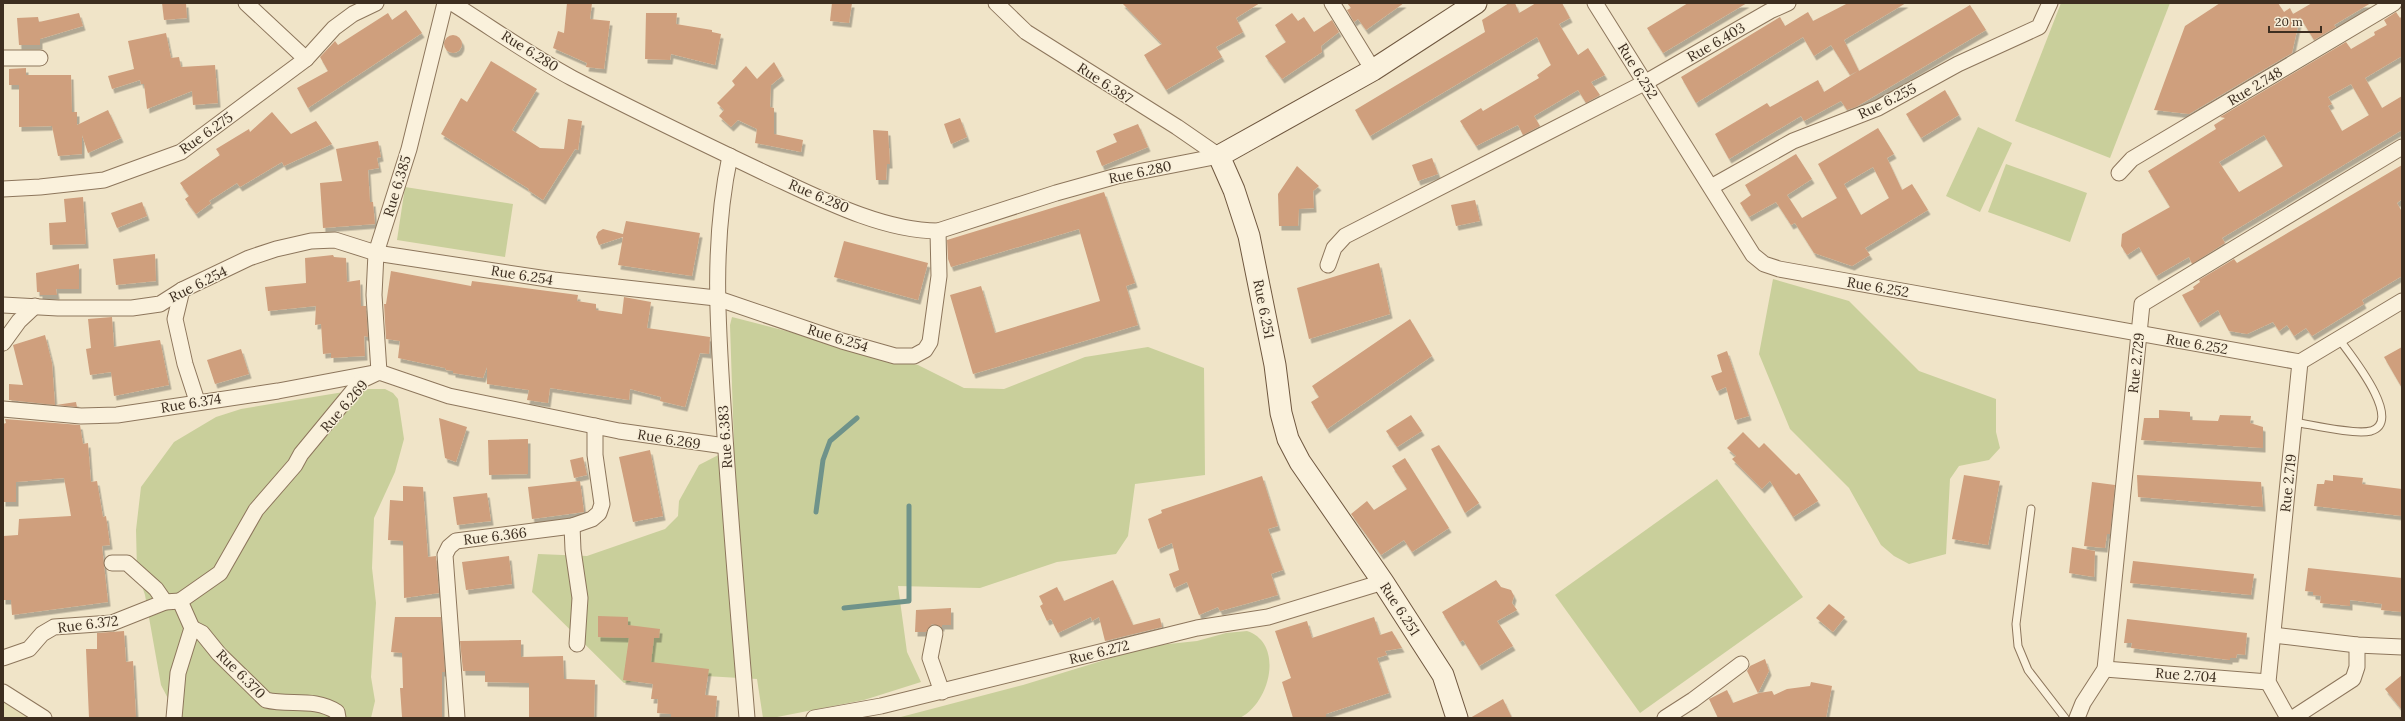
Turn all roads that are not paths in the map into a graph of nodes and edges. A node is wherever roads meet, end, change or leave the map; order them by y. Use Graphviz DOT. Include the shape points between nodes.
graph roads {
  1 [pos="246,3"];
  2 [pos="376,3"];
  3 [pos="444,3"];
  4 [pos="452,3"];
  5 [pos="996,3"];
  6 [pos="1332,3"];
  7 [pos="1476,3"];
  8 [pos="1595,3"];
  9 [pos="1788,3"];
  10 [pos="2050,3"];
  11 [pos="2394,3"];
  12 [pos="2398,3"];
  13 [pos="2402,8"];
  14 [pos="3,58"];
  15 [pos="40,58"];
  16 [pos="306,59"];
  17 [pos="1373,70"];
  18 [pos="1646,82"];
  19 [pos="2402,147"];
  20 [pos="730,156"];
  21 [pos="1219,156"];
  22 [pos="2118,173"];
  23 [pos="1711,187"];
  24 [pos="3,188"];
  25 [pos="938,231"];
  26 [pos="376,253"];
  27 [pos="1328,265"];
  28 [pos="182,290"];
  29 [pos="716,298"];
  30 [pos="2402,301"];
  31 [pos="3,305"];
  32 [pos="35,306"];
  33 [pos="2139,334"];
  34 [pos="2339,339"];
  35 [pos="3,343"];
  36 [pos="2300,362"];
  37 [pos="379,372"];
  38 [pos="197,401"];
  39 [pos="3,410"];
  40 [pos="2294,422"];
  41 [pos="595,426"];
  42 [pos="725,446"];
  43 [pos="2032,509"];
  44 [pos="572,526"];
  45 [pos="112,563"];
  46 [pos="1383,582"];
  47 [pos="172,602"];
  48 [pos="192,628"];
  49 [pos="935,633"];
  50 [pos="2273,635"];
  51 [pos="577,644"];
  52 [pos="2357,645"];
  53 [pos="2402,647"];
  54 [pos="3,658"];
  55 [pos="1741,664"];
  56 [pos="2105,669"];
  57 [pos="2268,682"];
  58 [pos="3,692"];
  59 [pos="942,692"];
  60 [pos="44,718"];
  61 [pos="174,718"];
  62 [pos="338,718"];
  63 [pos="457,718"];
  64 [pos="747,718"];
  65 [pos="814,718"];
  66 [pos="1457,718"];
  67 [pos="1665,718"];
  68 [pos="2065,718"];
  69 [pos="2077,718"];
  70 [pos="2288,718"];
  71 [pos="2293,718"];
  1 -- 16 [label="street"];
  2 -- 16 [label="street, Rue 6.275" via="353,14 334,28"];
  3 -- 26 [label="street, Rue 6.385" via="408,149"];
  4 -- 20 [label="street, Rue 6.280" via="571,77"];
  5 -- 21 [label="street, Rue 6.387" via="1026,32"];
  6 -- 17 [label="street"];
  7 -- 17 [label="main road"];
  8 -- 18 [label="street, Rue 6.252"];
  9 -- 18 [label="street, Rue 6.403"];
  10 -- 23 [label="street, Rue 6.255" via="2039,27 1958,64 1878,108 1793,141"];
  11 -- 22 [label="street, Rue 2.748" via="2132,159"];
  12 -- 13 [label="street"];
  14 -- 15 [label="street"];
  16 -- 24 [label="street, Rue 6.275" via="181,152 104,180"];
  17 -- 21 [label="main road"];
  18 -- 23 [label="street, Rue 6.252"];
  18 -- 27 [label="street, Rue 6.403" via="1345,236 1334,248"];
  19 -- 33 [label="street, Rue 2.729" via="2142,304"];
  20 -- 25 [label="street, Rue 6.280" via="812,195 867,216 919,231"];
  20 -- 29 [label="street, Rue 6.383" via="719,219"];
  21 -- 25 [label="street, Rue 6.280" via="1117,176"];
  21 -- 46 [label="main road, Rue 6.251" via="1234,190 1249,236 1275,365 1280,413 1288,439 1300,462"];
  23 -- 33 [label="street, Rue 6.252" via="1753,255 1764,264 1779,269"];
  25 -- 29 [label="street, Rue 6.254" via="939,276 930,342 925,350 914,356 895,356"];
  26 -- 28 [label="street, Rue 6.254" via="335,240 311,241 249,258"];
  26 -- 29 [label="street, Rue 6.254" via="554,280"];
  26 -- 37 [label="street, Rue 6.385" via="374,295"];
  28 -- 32 [label="street, Rue 6.254" via="160,304 132,308"];
  28 -- 38 [label="street" via="175,319"];
  29 -- 42 [label="street, Rue 6.383"];
  30 -- 34 [label="street"];
  31 -- 32 [label="street, Rue 6.254"];
  32 -- 35 [label="street" via="19,321"];
  33 -- 36 [label="street, Rue 6.252"];
  33 -- 56 [label="street, Rue 2.729"];
  34 -- 36 [label="street"];
  34 -- 40 [label="lane" via="2382,400 2383,419 2379,426 2371,431"];
  36 -- 40 [label="street, Rue 2.719"];
  37 -- 38 [label="street, Rue 6.374"];
  37 -- 41 [label="street, Rue 6.269" via="450,396"];
  37 -- 47 [label="street, Rue 6.269" via="362,380 256,510 220,573"];
  38 -- 39 [label="street, Rue 6.374" via="117,415 81,416"];
  40 -- 50 [label="street, Rue 2.719"];
  41 -- 42 [label="street, Rue 6.269"];
  41 -- 44 [label="street, Rue 6.366" via="595,455 602,504 596,516"];
  42 -- 64 [label="street, Rue 6.383"];
  43 -- 68 [label="lane" via="2016,624 2018,646 2028,670"];
  44 -- 51 [label="street" via="580,598"];
  44 -- 63 [label="street, Rue 6.366" via="456,541 449,547 445,555"];
  45 -- 47 [label="street" via="127,563"];
  46 -- 59 [label="street, Rue 6.272" via="1268,616 1197,628"];
  46 -- 66 [label="main road, Rue 6.251" via="1443,675"];
  47 -- 48 [label="street"];
  47 -- 54 [label="street, Rue 6.372" via="112,624 54,627 42,634 29,649"];
  48 -- 61 [label="street" via="178,673"];
  48 -- 62 [label="street, Rue 6.370" via="202,633 219,654 266,700 276,703 303,701 326,705 337,712"];
  49 -- 59 [label="street" via="930,658"];
  50 -- 52 [label="street"];
  50 -- 57 [label="street, Rue 2.719"];
  52 -- 53 [label="street"];
  52 -- 71 [label="street" via="2357,666 2353,679"];
  55 -- 67 [label="street"];
  56 -- 57 [label="street, Rue 2.704"];
  56 -- 69 [label="street, Rue 2.729" via="2083,703"];
  57 -- 70 [label="street"];
  58 -- 60 [label="street"];
  59 -- 65 [label="street, Rue 6.272"];
}
